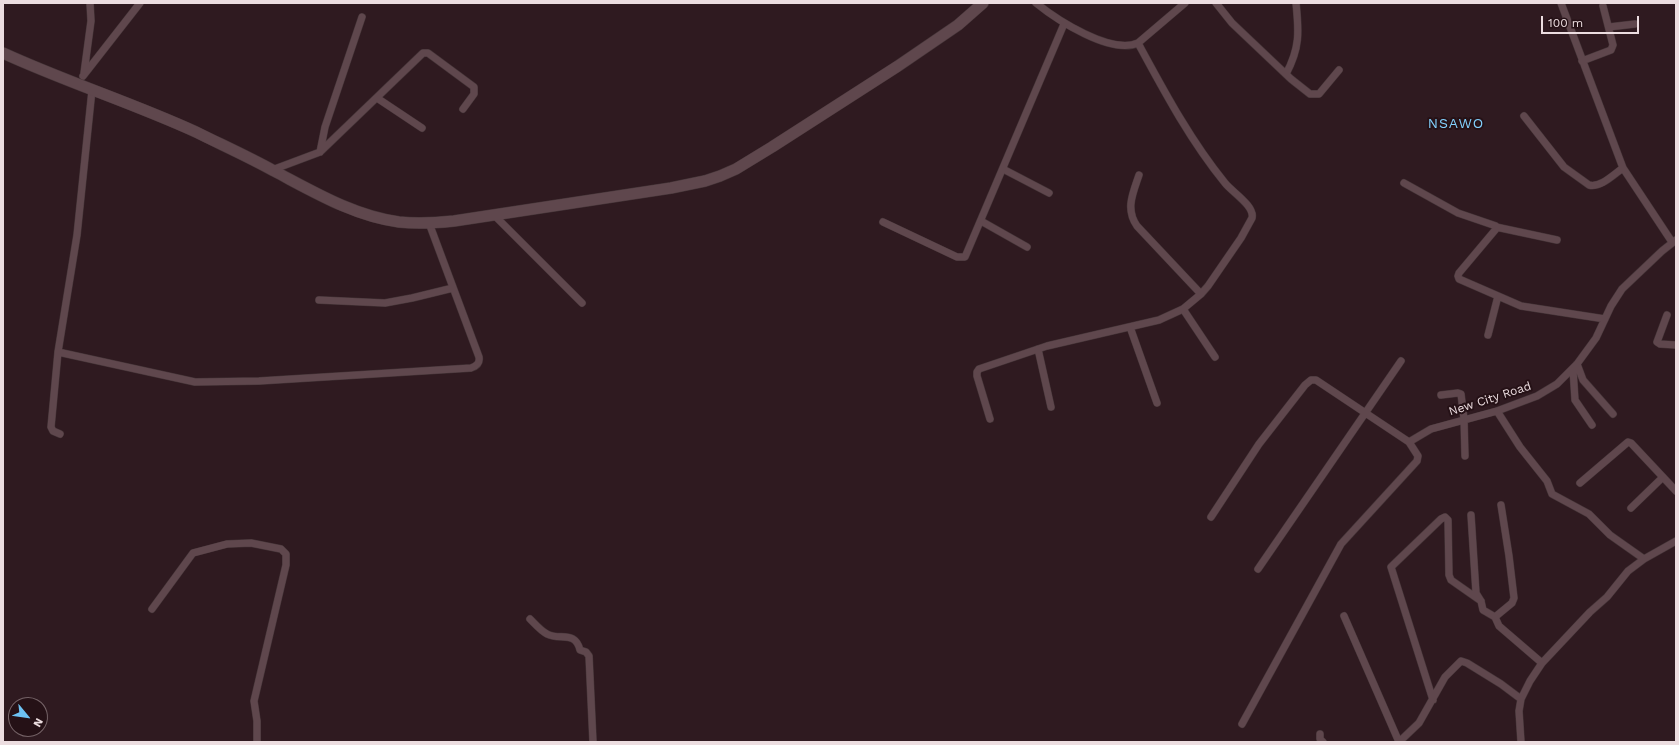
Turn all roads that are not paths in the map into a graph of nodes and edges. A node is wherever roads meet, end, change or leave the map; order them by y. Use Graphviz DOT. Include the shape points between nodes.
graph roads {
  1 [pos="90,3"];
  2 [pos="140,3"];
  3 [pos="983,3"];
  4 [pos="1036,3"];
  5 [pos="1184,3"];
  6 [pos="1216,3"];
  7 [pos="1296,3"];
  8 [pos="1561,3"];
  9 [pos="1603,6"];
  10 [pos="362,17"];
  11 [pos="1064,24"];
  12 [pos="1635,24"];
  13 [pos="1609,27"];
  14 [pos="1138,43"];
  15 [pos="3,53"];
  16 [pos="1582,61"];
  17 [pos="1339,70"];
  18 [pos="1286,74"];
  19 [pos="84,76"];
  20 [pos="74,83"];
  21 [pos="92,90"];
  22 [pos="377,98"];
  23 [pos="463,109"];
  24 [pos="1524,116"];
  25 [pos="422,128"];
  26 [pos="320,152"];
  27 [pos="1623,168"];
  28 [pos="1003,169"];
  29 [pos="272,170"];
  30 [pos="1139,175"];
  31 [pos="1404,183"];
  32 [pos="1049,193"];
  33 [pos="493,214"];
  34 [pos="981,221"];
  35 [pos="882,222"];
  36 [pos="429,223"];
  37 [pos="1496,227"];
  38 [pos="1556,240"];
  39 [pos="1674,241"];
  40 [pos="1027,247"];
  41 [pos="453,288"];
  42 [pos="1201,294"];
  43 [pos="1498,296"];
  44 [pos="319,300"];
  45 [pos="582,303"];
  46 [pos="1183,309"];
  47 [pos="1667,315"];
  48 [pos="1605,319"];
  49 [pos="1130,327"];
  50 [pos="1488,335"];
  51 [pos="1676,345"];
  52 [pos="1038,349"];
  53 [pos="58,352"];
  54 [pos="1215,357"];
  55 [pos="1401,361"];
  56 [pos="1575,366"];
  57 [pos="1441,395"];
  58 [pos="1157,403"];
  59 [pos="1052,407"];
  60 [pos="1497,410"];
  61 [pos="1366,413"];
  62 [pos="1613,414"];
  63 [pos="990,419"];
  64 [pos="1464,419"];
  65 [pos="1592,425"];
  66 [pos="60,434"];
  67 [pos="1409,442"];
  68 [pos="1465,456"];
  69 [pos="1663,477"];
  70 [pos="1580,483"];
  71 [pos="1676,491"];
  72 [pos="1501,505"];
  73 [pos="1631,508"];
  74 [pos="1472,515"];
  75 [pos="1211,517"];
  76 [pos="1676,541"];
  77 [pos="1644,559"];
  78 [pos="1258,569"];
  79 [pos="1481,601"];
  80 [pos="152,609"];
  81 [pos="1344,616"];
  82 [pos="1495,617"];
  83 [pos="530,619"];
  84 [pos="1542,663"];
  85 [pos="1521,699"];
  86 [pos="1433,700"];
  87 [pos="1242,724"];
  88 [pos="1320,734"];
  89 [pos="257,742"];
  90 [pos="593,742"];
  91 [pos="1323,742"];
  92 [pos="1399,742"];
  93 [pos="1521,742"];
  1 -- 19 [label="street" via="91,21"];
  2 -- 19 [label="street"];
  3 -- 33 [label="street" via="958,25 898,66 772,147 720,176 671,188"];
  4 -- 11 [label="street"];
  5 -- 14 [label="street"];
  6 -- 18 [label="street" via="1236,27"];
  7 -- 18 [label="street" via="1299,36 1295,55"];
  8 -- 16 [label="street"];
  9 -- 13 [label="street"];
  10 -- 26 [label="street" via="325,127"];
  11 -- 14 [label="street" via="1109,42 1125,46"];
  11 -- 28 [label="street"];
  12 -- 13 [label="street"];
  13 -- 16 [label="street" via="1613,45 1611,50"];
  14 -- 42 [label="street" via="1185,127 1220,178 1248,206 1253,215 1241,238"];
  15 -- 20 [label="street"];
  16 -- 27 [label="street"];
  17 -- 18 [label="street" via="1323,91 1316,95 1306,91"];
  19 -- 20 [label="street"];
  20 -- 21 [label="street"];
  21 -- 29 [label="street" via="196,132"];
  21 -- 53 [label="street" via="77,235"];
  22 -- 23 [label="street" via="419,56 428,53 475,89"];
  22 -- 25 [label="street"];
  22 -- 26 [label="street"];
  24 -- 27 [label="street" via="1564,167 1589,185 1599,185"];
  26 -- 29 [label="street"];
  27 -- 39 [label="street"];
  28 -- 32 [label="street"];
  28 -- 34 [label="street"];
  29 -- 36 [label="street" via="368,215 399,222"];
  30 -- 42 [label="street" via="1130,208 1136,226"];
  31 -- 37 [label="street" via="1454,210 1494,224"];
  33 -- 36 [label="street"];
  33 -- 45 [label="street"];
  34 -- 35 [label="street" via="963,258"];
  34 -- 40 [label="street"];
  36 -- 41 [label="street"];
  37 -- 38 [label="street"];
  37 -- 43 [label="street" via="1458,276 1464,283"];
  39 -- 48 [label="street, New City Road" via="1626,284"];
  41 -- 44 [label="street" via="385,303"];
  41 -- 53 [label="street" via="479,357 477,365 471,368 260,381 195,382"];
  42 -- 46 [label="street"];
  43 -- 48 [label="street" via="1521,306"];
  43 -- 50 [label="street"];
  46 -- 49 [label="street" via="1159,320"];
  46 -- 54 [label="street"];
  47 -- 51 [label="street" via="1657,342"];
  48 -- 56 [label="street, New City Road" via="1596,338"];
  49 -- 52 [label="street"];
  49 -- 58 [label="street"];
  52 -- 59 [label="street"];
  52 -- 63 [label="street" via="978,370 977,376"];
  53 -- 66 [label="street" via="51,427"];
  55 -- 61 [label="street"];
  56 -- 60 [label="street, New City Road" via="1557,384 1537,396"];
  56 -- 62 [label="street" via="1583,380"];
  56 -- 65 [label="street" via="1575,400"];
  57 -- 64 [label="street" via="1458,392 1461,394"];
  60 -- 64 [label="street, New City Road"];
  60 -- 77 [label="street" via="1520,447 1547,481 1552,494 1589,514 1610,535"];
  61 -- 67 [label="street"];
  61 -- 75 [label="street" via="1316,380 1307,382 1259,444"];
  61 -- 78 [label="street"];
  64 -- 67 [label="street, New City Road" via="1431,429"];
  64 -- 68 [label="street"];
  67 -- 87 [label="street" via="1418,456 1417,461 1341,544"];
  69 -- 70 [label="street" via="1628,442"];
  69 -- 71 [label="street"];
  69 -- 73 [label="street"];
  72 -- 82 [label="street" via="1514,598 1512,603"];
  74 -- 79 [label="street" via="1476,593"];
  76 -- 77 [label="street"];
  77 -- 84 [label="street" via="1628,571 1608,597 1590,612"];
  79 -- 82 [label="street" via="1483,610"];
  79 -- 86 [label="street" via="1449,575 1448,520 1445,517 1391,567"];
  80 -- 89 [label="street" via="194,553 227,544 251,543 281,549 286,554 254,702"];
  81 -- 92 [label="street"];
  82 -- 84 [label="street" via="1499,626"];
  83 -- 90 [label="street" via="547,634 578,642 580,650 589,656"];
  84 -- 85 [label="street"];
  85 -- 86 [label="street" via="1467,663 1461,662 1445,677"];
  85 -- 93 [label="street"];
  86 -- 92 [label="street" via="1419,722"];
  88 -- 91 [label="street"];
}
